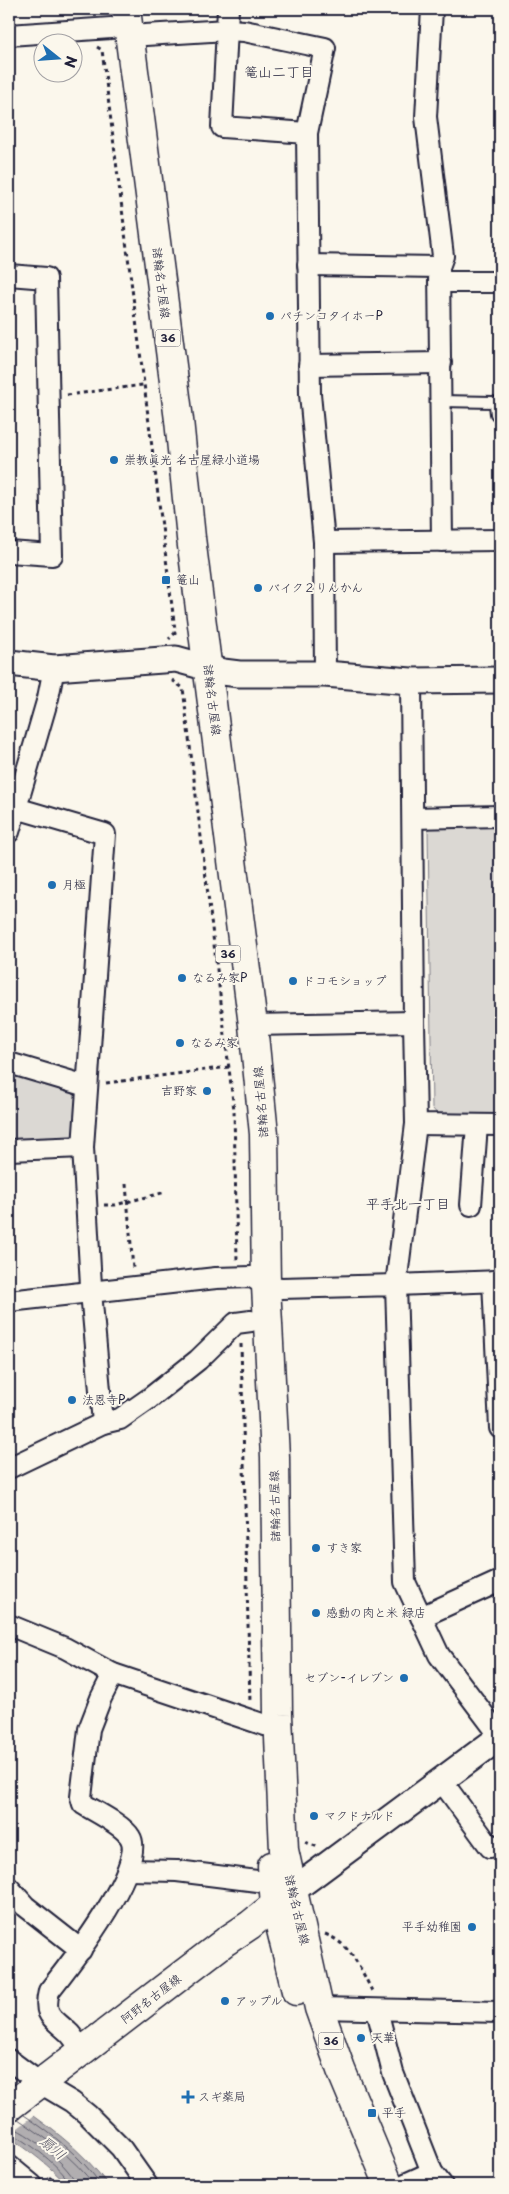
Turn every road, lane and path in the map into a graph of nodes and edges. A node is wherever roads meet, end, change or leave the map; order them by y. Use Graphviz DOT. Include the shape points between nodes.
graph roads {
  1 [pos="228,9"];
  2 [pos="432,9"];
  3 [pos="114,26"];
  4 [pos="227,30"];
  5 [pos="9,35"];
  6 [pos="307,133"];
  7 [pos="308,265"];
  8 [pos="439,274"];
  9 [pos="9,275"];
  10 [pos="500,282"];
  11 [pos="441,364"];
  12 [pos="309,365"];
  13 [pos="143,385"];
  14 [pos="50,397"];
  15 [pos="441,400"];
  16 [pos="496,414"];
  17 [pos="500,540"];
  18 [pos="442,541"];
  19 [pos="324,542"];
  20 [pos="9,552"];
  21 [pos="164,646"];
  22 [pos="9,663"];
  23 [pos="199,666"];
  24 [pos="54,668"];
  25 [pos="325,674"];
  26 [pos="168,677"];
  27 [pos="500,680"];
  28 [pos="411,681"];
  29 [pos="16,808"];
  30 [pos="500,816"];
  31 [pos="413,818"];
  32 [pos="9,832"];
  33 [pos="414,1022"];
  34 [pos="254,1025"];
  35 [pos="9,1063"];
  36 [pos="229,1067"];
  37 [pos="86,1086"];
  38 [pos="416,1124"];
  39 [pos="500,1124"];
  40 [pos="477,1125"];
  41 [pos="83,1147"];
  42 [pos="9,1150"];
  43 [pos="126,1184"];
  44 [pos="166,1192"];
  45 [pos="128,1201"];
  46 [pos="471,1205"];
  47 [pos="97,1206"];
  48 [pos="237,1252"];
  49 [pos="250,1271"];
  50 [pos="497,1281"];
  51 [pos="396,1285"];
  52 [pos="134,1287"];
  53 [pos="93,1292"];
  54 [pos="9,1300"];
  55 [pos="246,1331"];
  56 [pos="103,1423"];
  57 [pos="500,1428"];
  58 [pos="9,1468"];
  59 [pos="500,1581"];
  60 [pos="421,1617"];
  61 [pos="9,1625"];
  62 [pos="113,1674"];
  63 [pos="258,1715"];
  64 [pos="500,1736"];
  65 [pos="441,1780"];
  66 [pos="304,1842"];
  67 [pos="495,1846"];
  68 [pos="322,1848"];
  69 [pos="128,1870"];
  70 [pos="9,1888"];
  71 [pos="280,1893"];
  72 [pos="322,1933"];
  73 [pos="80,1950"];
  74 [pos="319,2008"];
  75 [pos="378,2010"];
  76 [pos="500,2012"];
  77 [pos="82,2052"];
  78 [pos="9,2060"];
  79 [pos="24,2095"];
  80 [pos="9,2166"];
  81 [pos="437,2179"];
  82 [pos="32,2185"];
  83 [pos="148,2185"];
  84 [pos="371,2185"];
  85 [pos="389,2185"];
  86 [pos="403,2185"];
  1 -- 4 [label="street"];
  2 -- 8 [label="street" via="426,117 443,256"];
  3 -- 4 [label="street"];
  3 -- 5 [label="street"];
  3 -- 13 [label="path" via="102,50"];
  3 -- 23 [label="main road, 諸輪名古屋線 / 36" via="179,420"];
  4 -- 6 [label="street" via="222,127"];
  4 -- 6 [label="street" via="325,48"];
  6 -- 7 [label="street"];
  7 -- 8 [label="street"];
  7 -- 12 [label="street"];
  8 -- 10 [label="street"];
  8 -- 11 [label="street"];
  9 -- 14 [label="street" via="46,278"];
  11 -- 12 [label="street"];
  11 -- 15 [label="street"];
  12 -- 19 [label="street"];
  13 -- 14 [label="path"];
  13 -- 21 [label="path" via="176,630"];
  14 -- 20 [label="street" via="52,555"];
  15 -- 16 [label="lane" via="492,402"];
  15 -- 18 [label="street"];
  17 -- 18 [label="street"];
  18 -- 19 [label="street"];
  19 -- 25 [label="street"];
  22 -- 24 [label="street"];
  23 -- 24 [label="street" via="176,660"];
  23 -- 25 [label="street" via="238,674"];
  23 -- 34 [label="main road, 諸輪名古屋線 / 36"];
  23 -- 49 [label="main road, 諸輪名古屋線 / 36" via="201,727 246,1106"];
  24 -- 29 [label="street"];
  25 -- 28 [label="street"];
  26 -- 36 [label="path" via="183,688 187,703"];
  27 -- 28 [label="street"];
  28 -- 31 [label="street"];
  29 -- 32 [label="street"];
  29 -- 37 [label="street" via="105,834"];
  30 -- 31 [label="street"];
  31 -- 33 [label="street"];
  33 -- 34 [label="street"];
  33 -- 38 [label="street"];
  34 -- 49 [label="main road, 諸輪名古屋線 / 36" via="264,1134"];
  35 -- 37 [label="street"];
  36 -- 37 [label="path"];
  36 -- 48 [label="path" via="234,1110"];
  37 -- 41 [label="street"];
  38 -- 40 [label="street"];
  38 -- 51 [label="street"];
  39 -- 40 [label="street"];
  40 -- 46 [label="street"];
  41 -- 42 [label="street"];
  41 -- 53 [label="street"];
  43 -- 45 [label="path"];
  44 -- 45 [label="path"];
  45 -- 47 [label="path"];
  45 -- 52 [label="path"];
  48 -- 49 [label="path"];
  48 -- 49 [label="path"];
  49 -- 51 [label="street" via="281,1288"];
  49 -- 52 [label="street"];
  49 -- 55 [label="main road, 諸輪名古屋線 / 36"];
  49 -- 71 [label="main road, 諸輪名古屋線 / 36" via="275,1457 284,1850"];
  50 -- 51 [label="street"];
  50 -- 57 [label="street"];
  51 -- 60 [label="street" via="405,1582"];
  52 -- 53 [label="street"];
  53 -- 54 [label="street"];
  53 -- 56 [label="street"];
  55 -- 56 [label="street" via="236,1323 198,1360 150,1398 120,1418"];
  55 -- 63 [label="main road, 諸輪名古屋線 / 36"];
  55 -- 63 [label="path"];
  56 -- 58 [label="street"];
  59 -- 60 [label="street"];
  60 -- 64 [label="street" via="439,1655"];
  61 -- 62 [label="street" via="65,1648"];
  62 -- 63 [label="street"];
  62 -- 69 [label="street" via="89,1729 81,1797 83,1804 132,1838"];
  63 -- 71 [label="main road, 諸輪名古屋線 / 36"];
  64 -- 65 [label="street"];
  65 -- 67 [label="street"];
  65 -- 71 [label="street"];
  66 -- 68 [label="path"];
  69 -- 71 [label="street" via="177,1870"];
  69 -- 73 [label="street"];
  70 -- 73 [label="street" via="25,1906"];
  71 -- 74 [label="main road, 諸輪名古屋線 / 36"];
  71 -- 77 [label="main road, 阿野名古屋線"];
  71 -- 84 [label="main road, 諸輪名古屋線 / 36" via="297,1996 330,2089"];
  72 -- 75 [label="path" via="344,1944 364,1975"];
  73 -- 77 [label="street" via="49,1991 46,2003 48,2014 70,2033"];
  74 -- 75 [label="street"];
  74 -- 85 [label="main road, 諸輪名古屋線 / 36" via="340,2070"];
  75 -- 76 [label="street"];
  75 -- 81 [label="street" via="393,2073"];
  77 -- 79 [label="main road, 阿野名古屋線"];
  78 -- 79 [label="street"];
  79 -- 83 [label="street" via="72,2102 121,2148"];
  80 -- 82 [label="street"];
  81 -- 86 [label="street"];
}
